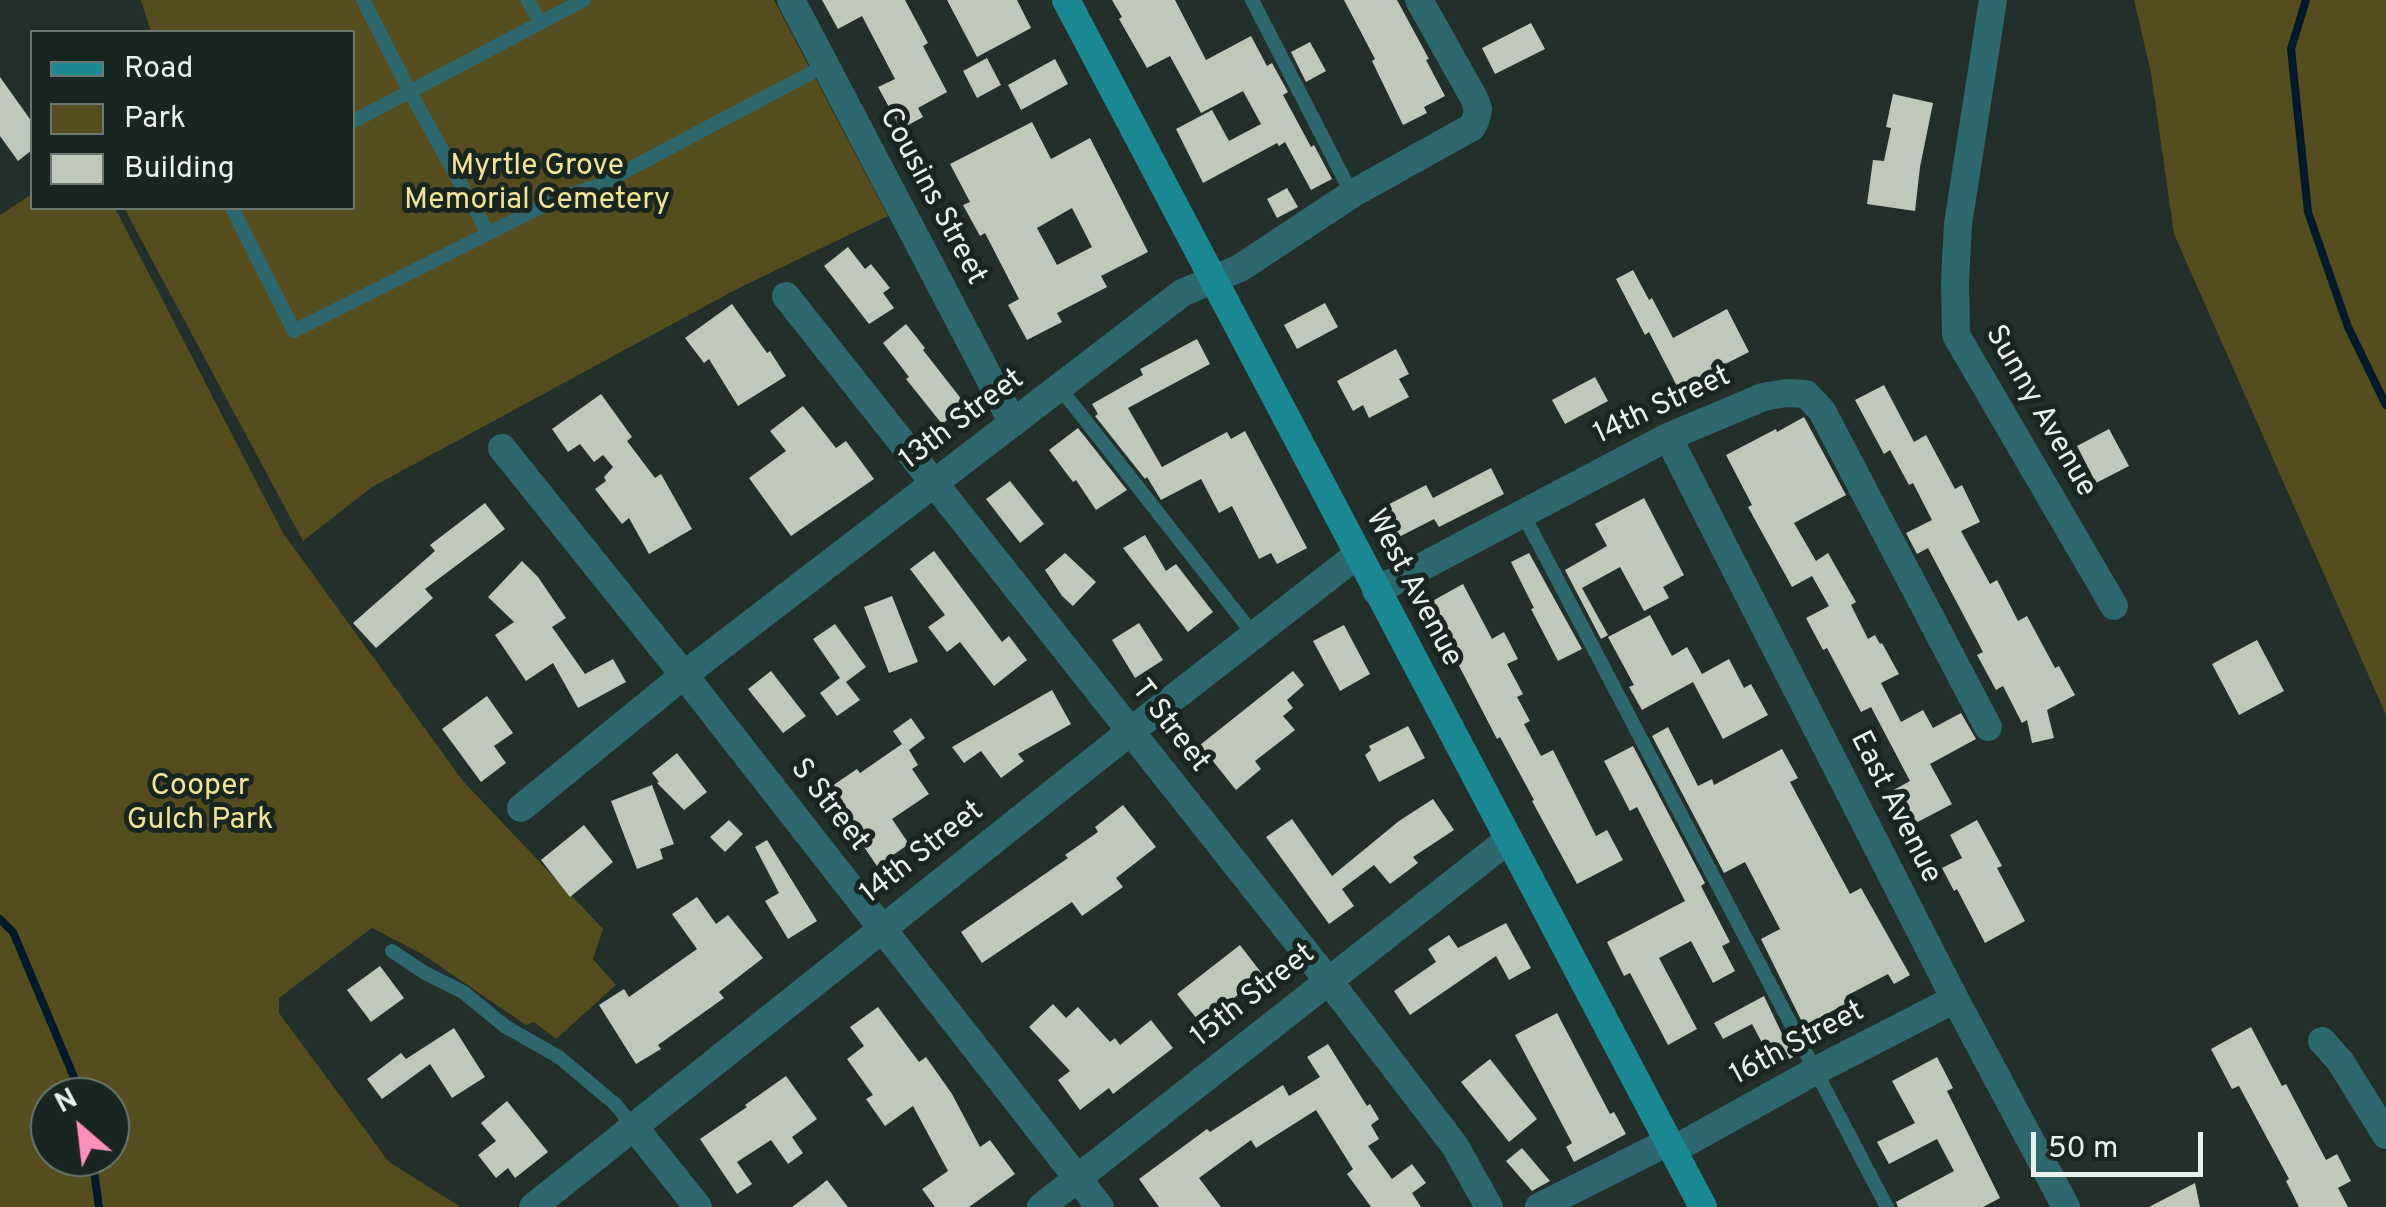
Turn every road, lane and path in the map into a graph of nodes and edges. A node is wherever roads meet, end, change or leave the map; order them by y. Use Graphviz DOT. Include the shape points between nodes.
graph roads {
  1 [pos="363,0"];
  2 [pos="528,0"];
  3 [pos="584,0"];
  4 [pos="791,0"];
  5 [pos="1066,0"];
  6 [pos="1252,0"];
  7 [pos="1419,0"];
  8 [pos="1993,0"];
  9 [pos="540,24"];
  10 [pos="826,65"];
  11 [pos="410,92"];
  12 [pos="355,120"];
  13 [pos="1352,194"];
  14 [pos="233,210"];
  15 [pos="488,233"];
  16 [pos="1213,278"];
  17 [pos="786,296"];
  18 [pos="1060,388"];
  19 [pos="1013,423"];
  20 [pos="1668,438"];
  21 [pos="502,448"];
  22 [pos="934,483"];
  23 [pos="1523,514"];
  24 [pos="1357,555"];
  25 [pos="1376,591"];
  26 [pos="2114,606"];
  27 [pos="1254,635"];
  28 [pos="684,675"];
  29 [pos="1988,726"];
  30 [pos="1131,731"];
  31 [pos="521,808"];
  32 [pos="1508,840"];
  33 [pos="882,928"];
  34 [pos="392,951"];
  35 [pos="1328,980"];
  36 [pos="1955,999"];
  37 [pos="2322,1041"];
  38 [pos="1815,1071"];
  39 [pos="634,1127"];
  40 [pos="2386,1135"];
  41 [pos="1671,1146"];
  42 [pos="1077,1178"];
  43 [pos="532,1207"];
  44 [pos="698,1207"];
  45 [pos="1041,1207"];
  46 [pos="1100,1207"];
  47 [pos="1489,1207"];
  48 [pos="1539,1207"];
  49 [pos="1703,1207"];
  50 [pos="1887,1207"];
  51 [pos="2066,1207"];
  1 -- 11 [label="lane"];
  2 -- 9 [label="lane"];
  3 -- 9 [label="lane"];
  4 -- 10 [label="street, Cousins Street"];
  5 -- 16 [label="main road, West Avenue"];
  6 -- 13 [label="lane"];
  7 -- 13 [label="street, 13th Street" via="1474,98 1476,119"];
  8 -- 26 [label="street, Sunny Avenue" via="1958,224 1956,335"];
  9 -- 11 [label="lane"];
  10 -- 15 [label="lane" via="598,185"];
  10 -- 19 [label="street, Cousins Street"];
  11 -- 12 [label="lane"];
  11 -- 15 [label="lane"];
  13 -- 16 [label="street, 13th Street" via="1240,268"];
  14 -- 15 [label="lane" via="294,331"];
  16 -- 18 [label="street, 13th Street" via="1182,294"];
  16 -- 24 [label="main road, West Avenue"];
  17 -- 22 [label="street, T Street"];
  18 -- 19 [label="street, 13th Street"];
  18 -- 27 [label="lane"];
  19 -- 22 [label="street, 13th Street"];
  20 -- 23 [label="street, 14th Street"];
  20 -- 29 [label="street, 14th Street" via="1763,397 1806,394 1814,401"];
  20 -- 36 [label="street, East Avenue"];
  21 -- 28 [label="street, S Street"];
  22 -- 28 [label="street, 13th Street"];
  22 -- 30 [label="street, T Street"];
  23 -- 25 [label="street, 14th Street"];
  23 -- 38 [label="lane"];
  24 -- 25 [label="main road, West Avenue"];
  24 -- 27 [label="street, 14th Street"];
  25 -- 32 [label="main road, West Avenue"];
  27 -- 30 [label="street, 14th Street"];
  28 -- 31 [label="street, 13th Street"];
  28 -- 33 [label="street, S Street"];
  30 -- 33 [label="street, 14th Street"];
  30 -- 35 [label="street, T Street"];
  32 -- 35 [label="street, 15th Street"];
  32 -- 41 [label="main road, West Avenue"];
  33 -- 39 [label="street, 14th Street"];
  33 -- 42 [label="street, S Street"];
  34 -- 39 [label="lane" via="559,1057"];
  35 -- 42 [label="street, 15th Street"];
  35 -- 47 [label="street, T Street" via="1455,1146"];
  36 -- 38 [label="street, 16th Street"];
  36 -- 51 [label="street, East Avenue"];
  37 -- 40 [label="street"];
  38 -- 41 [label="street, 16th Street"];
  38 -- 50 [label="lane"];
  39 -- 43 [label="street, 14th Street"];
  39 -- 44 [label="street"];
  41 -- 48 [label="street"];
  41 -- 49 [label="main road, West Avenue"];
  42 -- 45 [label="street, 15th Street"];
  42 -- 46 [label="street, S Street"];
}
